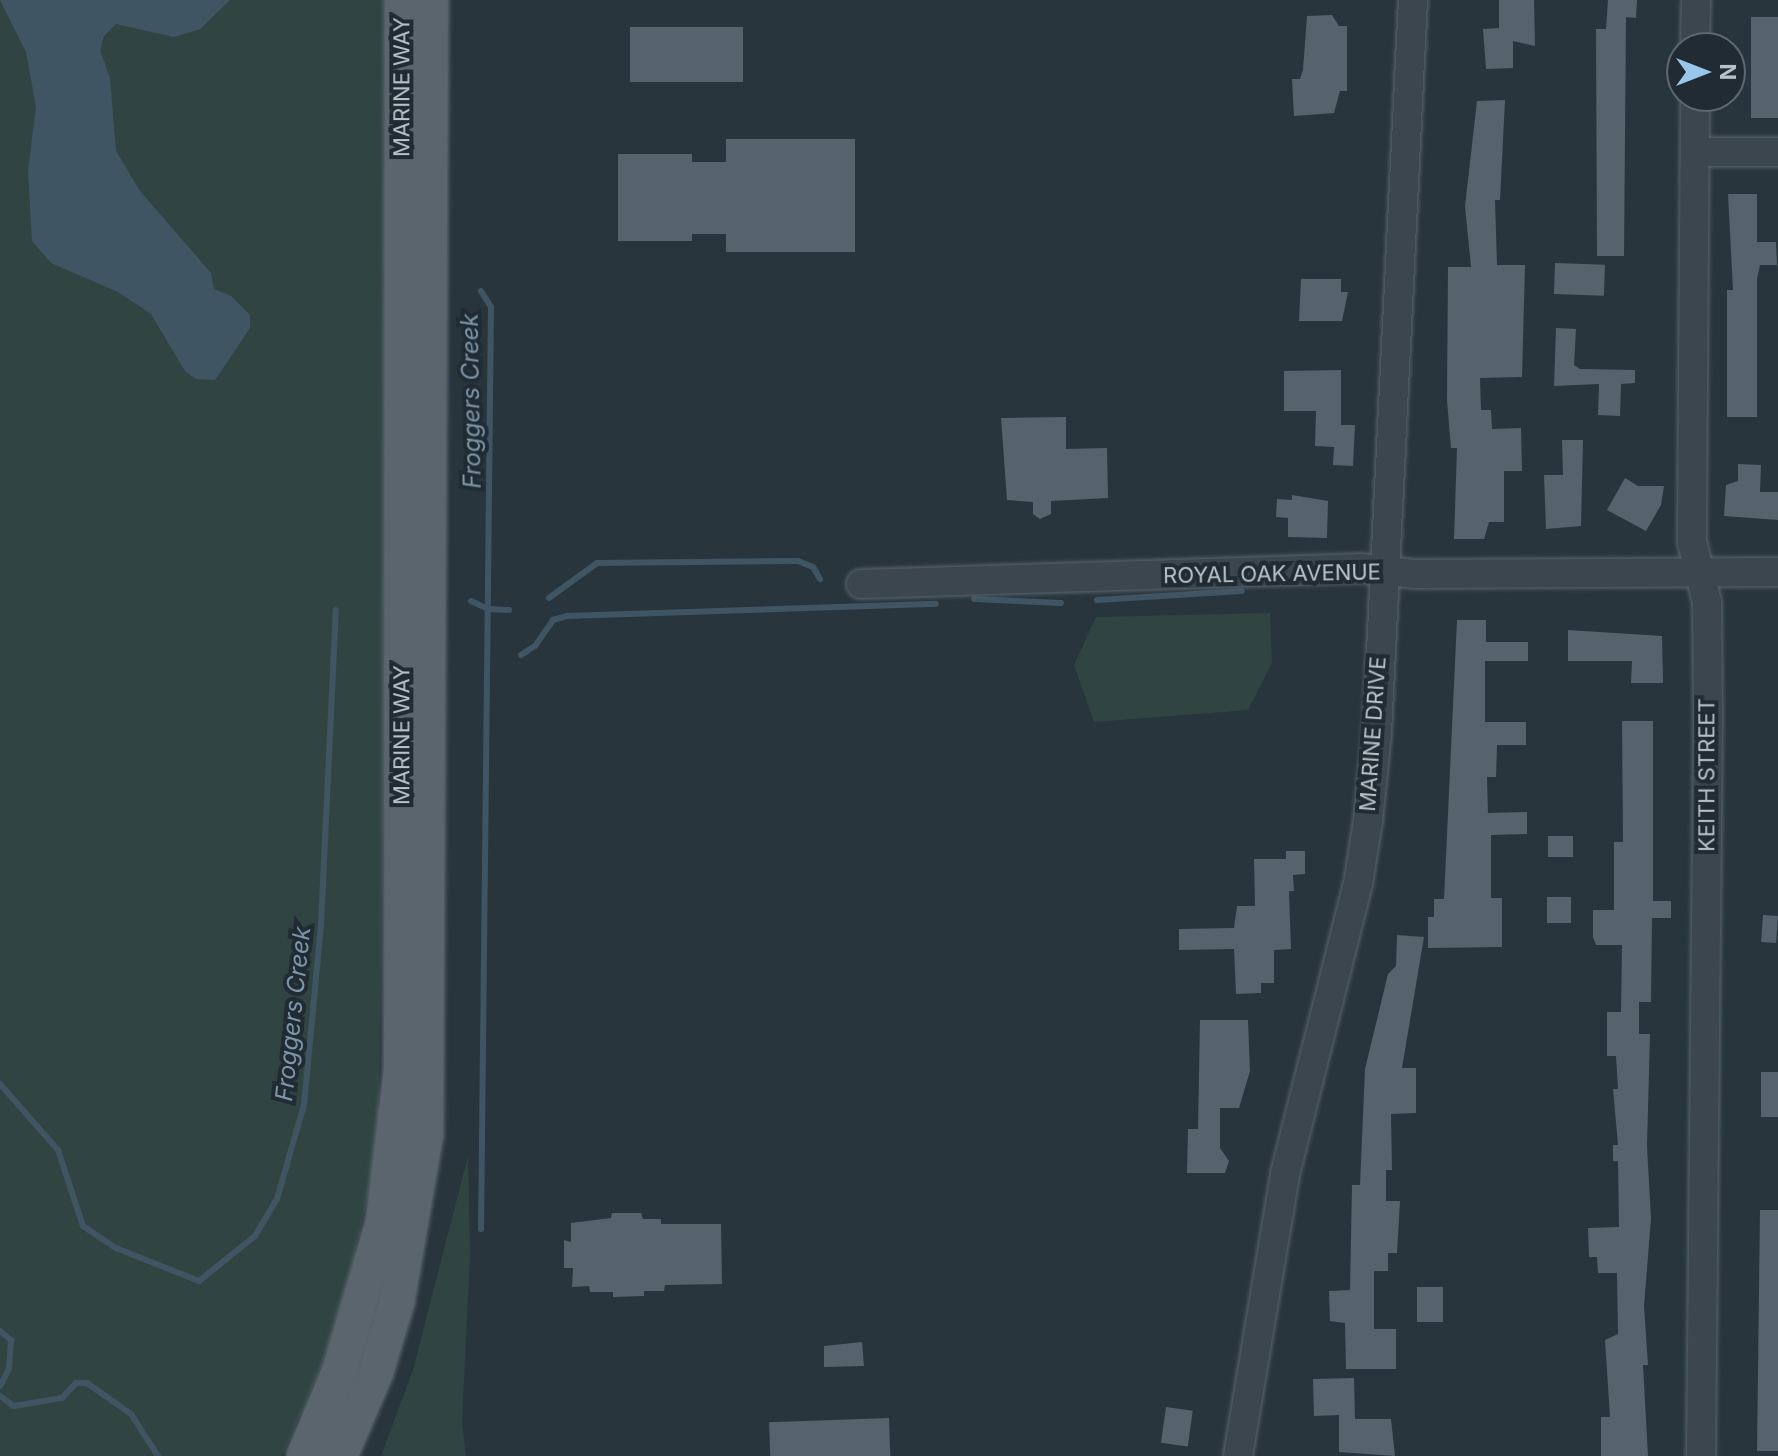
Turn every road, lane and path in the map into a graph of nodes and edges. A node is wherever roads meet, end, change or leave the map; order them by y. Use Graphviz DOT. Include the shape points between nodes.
graph roads {
  1 [pos="402,0"];
  2 [pos="431,0"];
  3 [pos="1413,0"];
  4 [pos="1696,0"];
  5 [pos="1695,32"];
  6 [pos="1695,112"];
  7 [pos="1695,152"];
  8 [pos="1778,152"];
  9 [pos="1383,571"];
  10 [pos="1778,572"];
  11 [pos="1698,573"];
  12 [pos="861,584"];
  13 [pos="304,1456"];
  14 [pos="340,1456"];
  15 [pos="1238,1456"];
  16 [pos="1701,1456"];
  1 -- 13 [label="main road, MARINE WAY" via="401,1072 383,1222 357,1317"];
  2 -- 14 [label="main road, MARINE WAY" via="426,1134 397,1302 376,1372"];
  3 -- 9 [label="street, MARINE DRIVE"];
  4 -- 5 [label="street"];
  6 -- 7 [label="street, KEITH STREET"];
  7 -- 8 [label="street"];
  7 -- 11 [label="street, KEITH STREET" via="1692,542"];
  9 -- 11 [label="street, ROYAL OAK AVENUE"];
  9 -- 12 [label="street, ROYAL OAK AVENUE"];
  9 -- 15 [label="street, MARINE DRIVE" via="1377,733 1358,884 1285,1174"];
  10 -- 11 [label="street, ROYAL OAK AVENUE"];
  11 -- 16 [label="street, KEITH STREET" via="1707,602 1708,687"];
}
